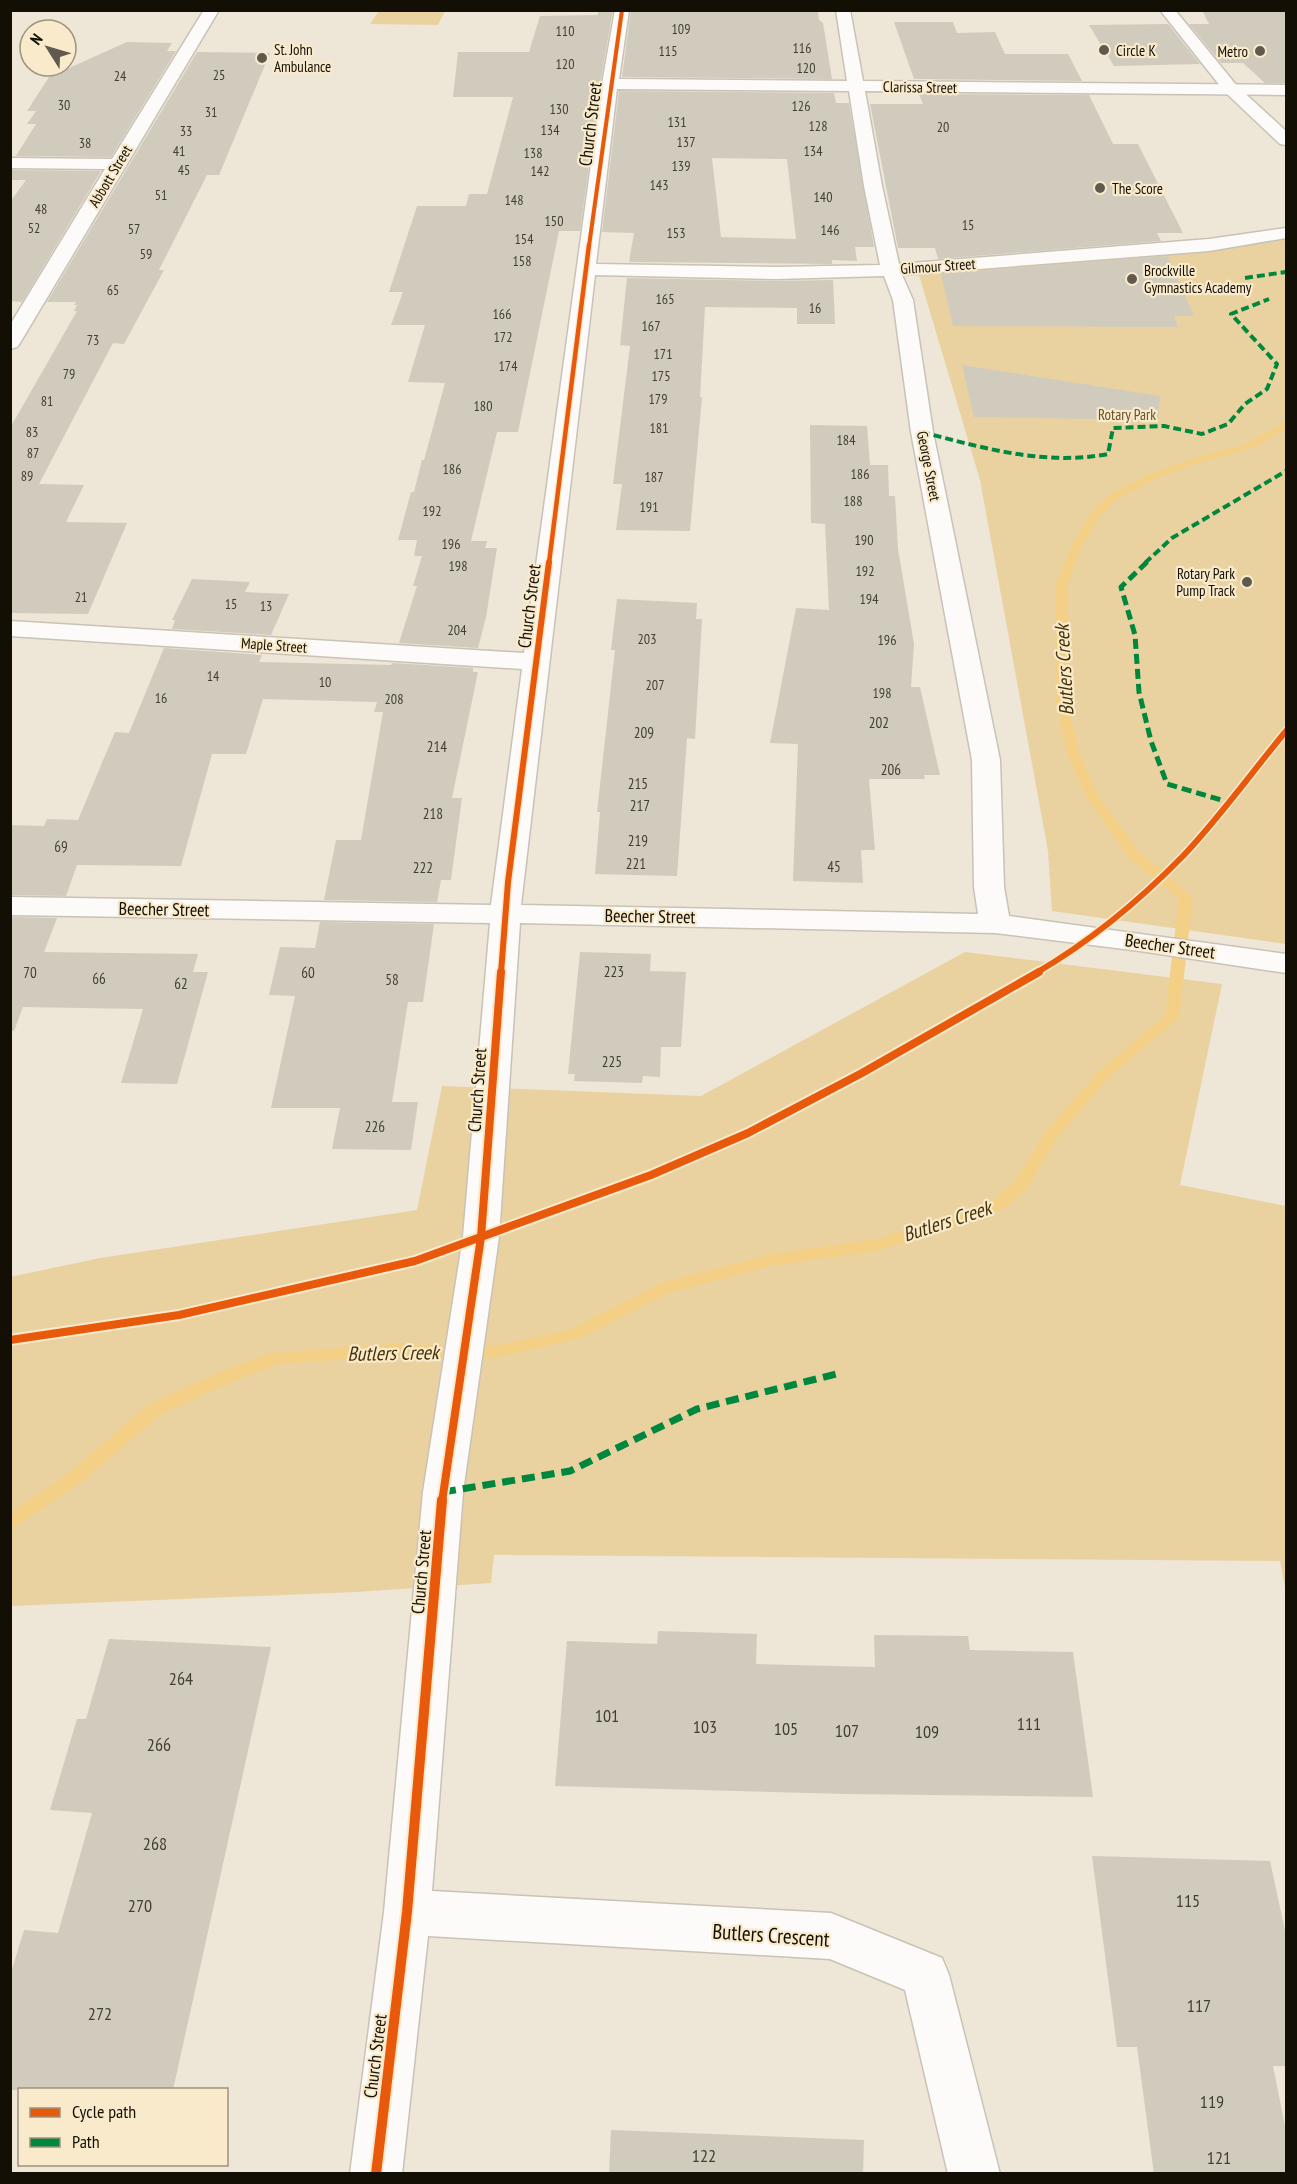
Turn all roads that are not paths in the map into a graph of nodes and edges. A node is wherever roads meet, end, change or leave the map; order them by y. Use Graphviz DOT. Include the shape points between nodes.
graph roads {
  1 [pos="212,10"];
  2 [pos="622,10"];
  3 [pos="843,10"];
  4 [pos="1167,10"];
  5 [pos="610,84"];
  6 [pos="856,87"];
  7 [pos="1231,89"];
  8 [pos="1287,90"];
  9 [pos="1287,141"];
  10 [pos="10,163"];
  11 [pos="117,164"];
  12 [pos="1287,233"];
  13 [pos="587,269"];
  14 [pos="891,270"];
  15 [pos="10,343"];
  16 [pos="10,628"];
  17 [pos="537,662"];
  18 [pos="10,906"];
  19 [pos="505,915"];
  20 [pos="995,924"];
  21 [pos="1287,964"];
  22 [pos="407,1912"];
  23 [pos="376,2174"];
  24 [pos="974,2174"];
  1 -- 11 [label="street, Abbott Street"];
  2 -- 5 [label="street, Church Street"];
  3 -- 6 [label="street, George Street"];
  4 -- 7 [label="street"];
  5 -- 6 [label="street, Clarissa Street"];
  5 -- 13 [label="street, Church Street"];
  6 -- 7 [label="street, Clarissa Street"];
  6 -- 14 [label="street, George Street"];
  7 -- 8 [label="street, Clarissa Street"];
  7 -- 9 [label="street"];
  10 -- 11 [label="street"];
  11 -- 15 [label="street, Abbott Street"];
  12 -- 14 [label="street, Gilmour Street" via="1209,245"];
  13 -- 14 [label="street, Gilmour Street" via="776,273"];
  13 -- 17 [label="street, Church Street"];
  14 -- 20 [label="street, George Street" via="903,300 922,432 986,760"];
  16 -- 17 [label="street, Maple Street"];
  17 -- 19 [label="street, Church Street"];
  18 -- 19 [label="street, Beecher Street"];
  19 -- 20 [label="street, Beecher Street"];
  19 -- 22 [label="street, Church Street" via="481,1237 443,1492"];
  20 -- 21 [label="street, Beecher Street"];
  22 -- 23 [label="street, Church Street"];
  22 -- 24 [label="street, Butlers Crescent" via="831,1936 925,1975"];
}
